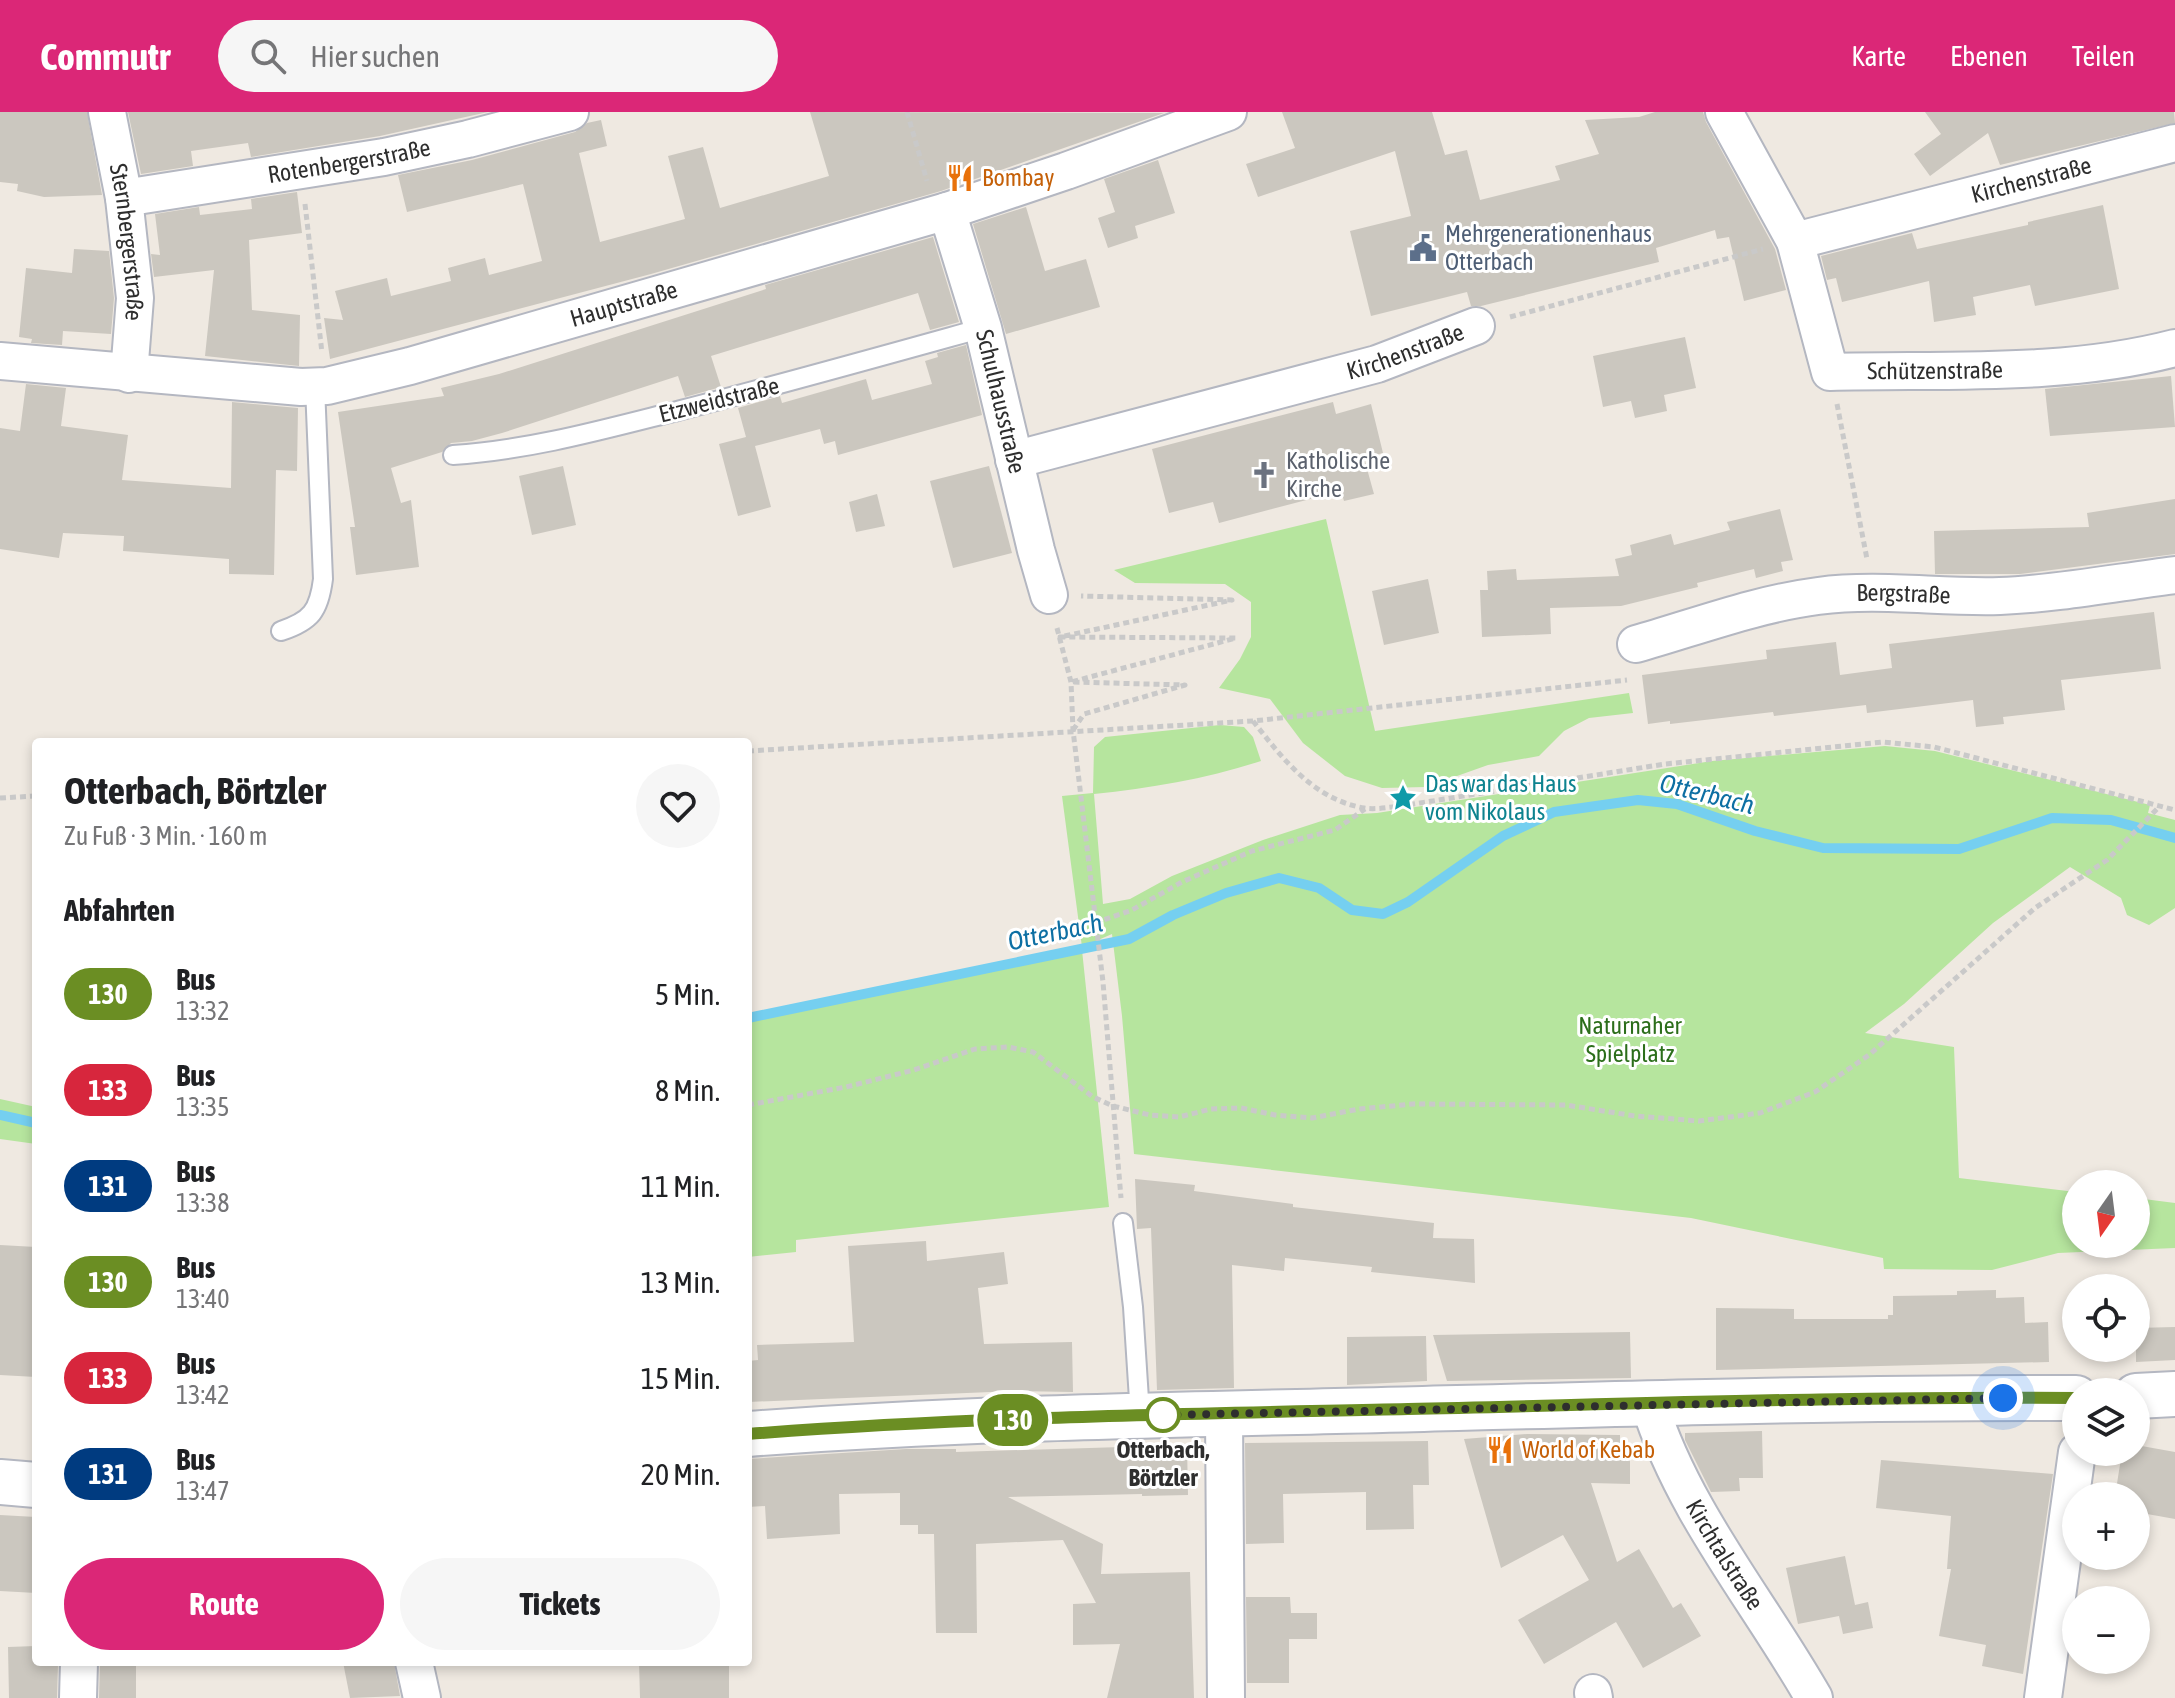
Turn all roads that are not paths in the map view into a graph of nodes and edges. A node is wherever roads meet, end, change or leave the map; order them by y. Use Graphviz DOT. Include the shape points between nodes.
graph roads {
  1 [pos="107,112"];
  2 [pos="570,112"];
  3 [pos="1228,112"];
  4 [pos="1724,112"];
  5 [pos="2175,143"];
  6 [pos="124,198"];
  7 [pos="941,212"];
  8 [pos="1795,241"];
  9 [pos="1476,326"];
  10 [pos="983,328"];
  11 [pos="2175,348"];
  12 [pos="0,361"];
  13 [pos="129,374"];
  14 [pos="321,386"];
  15 [pos="453,455"];
  16 [pos="1014,460"];
  17 [pos="2175,575"];
  18 [pos="1049,595"];
  19 [pos="281,631"];
  20 [pos="1636,644"];
  21 [pos="1123,1223"];
  22 [pos="2175,1394"];
  23 [pos="2150,1395"];
  24 [pos="2062,1398"];
  25 [pos="1649,1403"];
  26 [pos="1224,1414"];
  27 [pos="1140,1415"];
  28 [pos="752,1434"];
  29 [pos="2075,1466"];
  30 [pos="0,1482"];
  31 [pos="32,1485"];
  32 [pos="79,1666"];
  33 [pos="415,1666"];
  34 [pos="1803,1693"];
  35 [pos="78,1698"];
  36 [pos="422,1698"];
  37 [pos="1226,1698"];
  38 [pos="2043,1698"];
  1 -- 6 [label="street, Sternbergerstraße"];
  2 -- 6 [label="street, Rotenbergerstraße" via="468,139"];
  3 -- 7 [label="street, Hauptstraße"];
  4 -- 8 [label="street"];
  5 -- 8 [label="street, Kirchenstraße"];
  6 -- 13 [label="street, Sternbergerstraße" via="135,298"];
  7 -- 10 [label="street, Schulhausstraße"];
  7 -- 14 [label="street, Hauptstraße" via="410,366"];
  8 -- 11 [label="street, Schützenstraße" via="1830,372 2061,366"];
  9 -- 16 [label="street, Kirchenstraße" via="1377,364"];
  10 -- 15 [label="lane, Etzweidstraße" via="566,439"];
  10 -- 16 [label="street, Schulhausstraße"];
  12 -- 13 [label="street, Hauptstraße"];
  13 -- 14 [label="street, Hauptstraße"];
  14 -- 19 [label="lane" via="320,601 310,617"];
  16 -- 18 [label="street, Schulhausstraße"];
  17 -- 20 [label="street, Bergstraße" via="2003,596 1874,592 1786,601"];
  21 -- 27 [label="lane"];
  22 -- 23 [label="main road"];
  24 -- 25 [label="main road"];
  25 -- 26 [label="main road"];
  25 -- 34 [label="street, Kirchtalstraße" via="1676,1475"];
  26 -- 27 [label="main road"];
  26 -- 37 [label="street"];
  27 -- 28 [label="main road"];
  29 -- 38 [label="street"];
  30 -- 31 [label="main road"];
  32 -- 35 [label="street"];
  33 -- 36 [label="street"];
}
